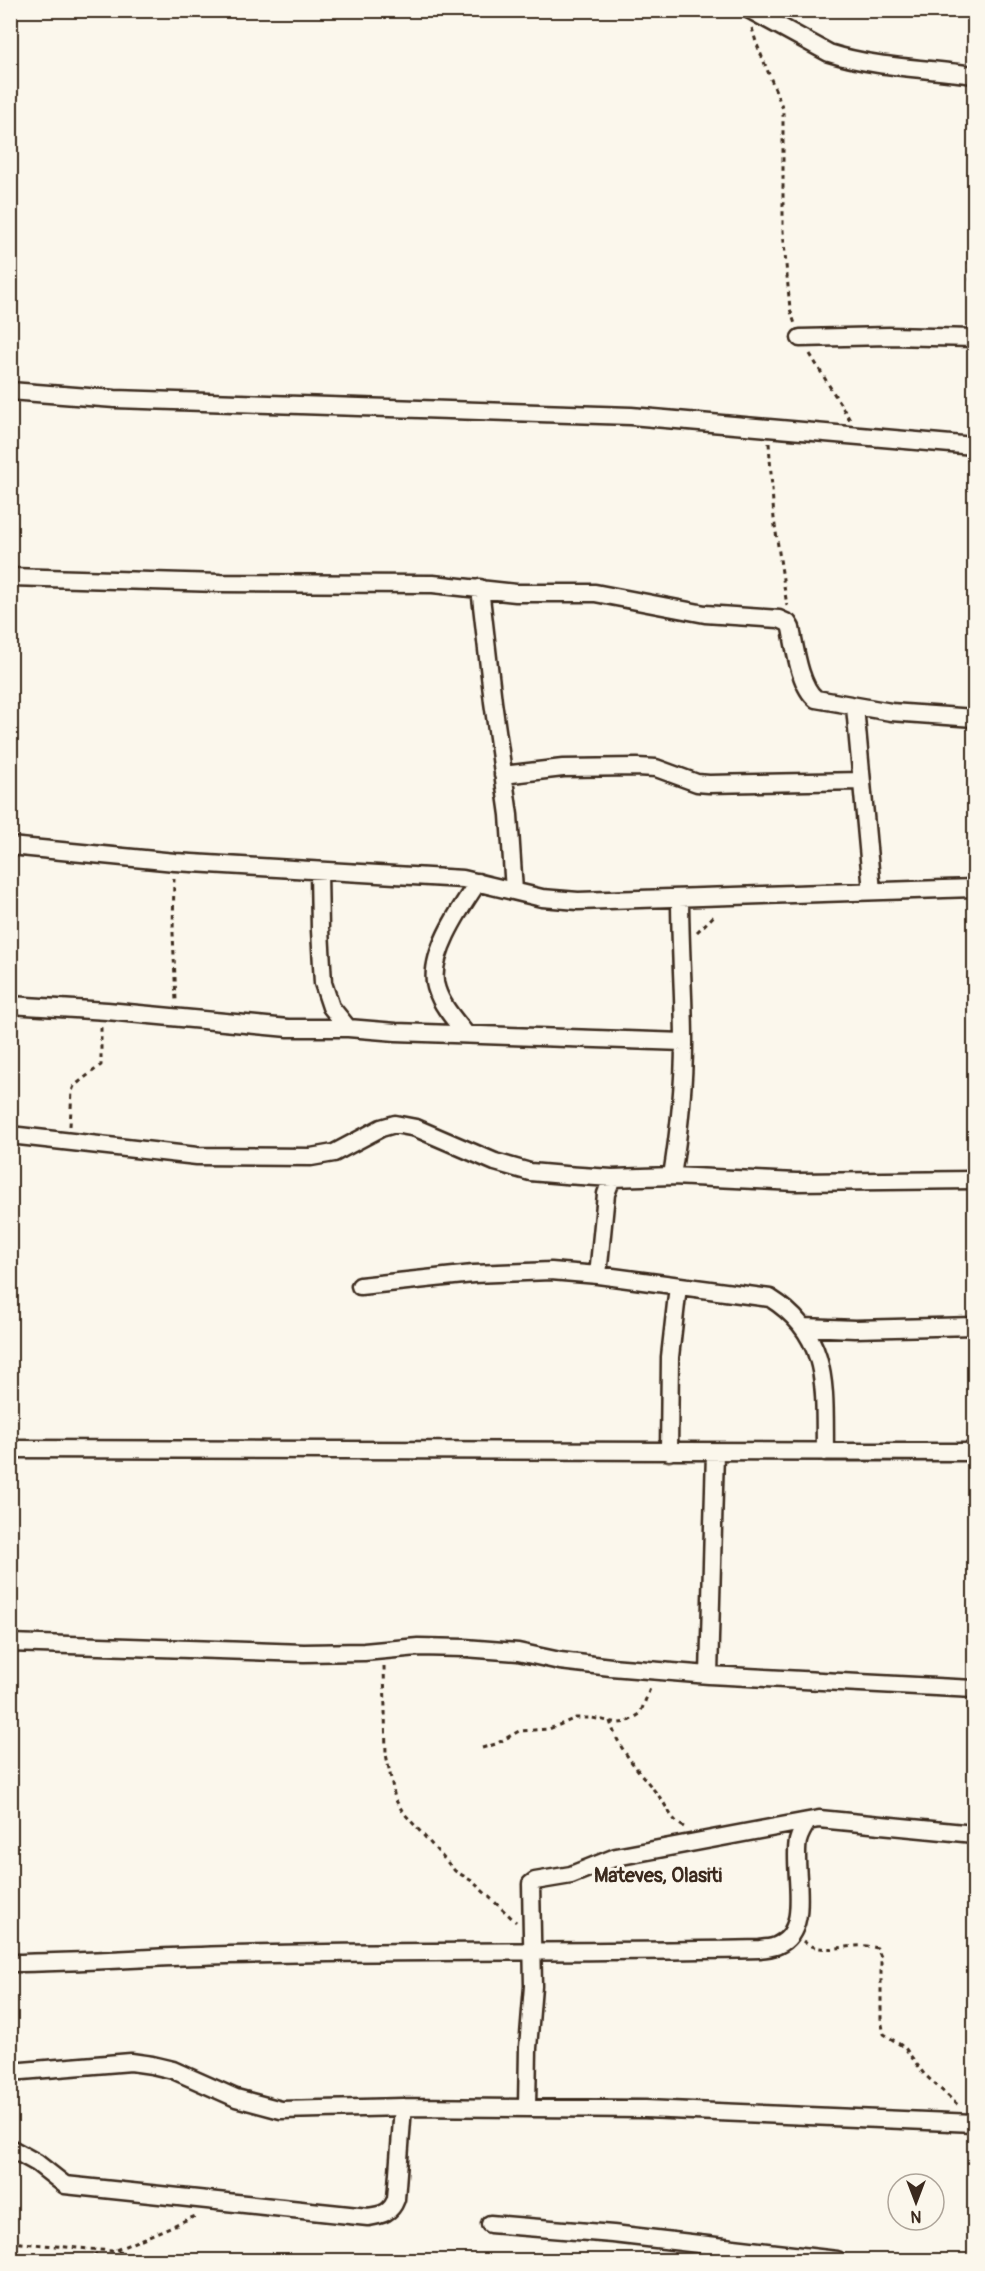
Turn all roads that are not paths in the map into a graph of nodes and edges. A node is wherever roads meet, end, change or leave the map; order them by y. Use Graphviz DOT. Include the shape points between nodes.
graph roads {
  1 [pos="751,11"];
  2 [pos="975,75"];
  3 [pos="800,338"];
  4 [pos="975,338"];
  5 [pos="10,391"];
  6 [pos="975,446"];
  7 [pos="10,577"];
  8 [pos="480,588"];
  9 [pos="855,707"];
  10 [pos="975,718"];
  11 [pos="503,775"];
  12 [pos="862,781"];
  13 [pos="10,846"];
  14 [pos="319,871"];
  15 [pos="478,882"];
  16 [pos="975,888"];
  17 [pos="514,891"];
  18 [pos="872,891"];
  19 [pos="680,899"];
  20 [pos="10,1005"];
  21 [pos="348,1028"];
  22 [pos="465,1033"];
  23 [pos="684,1042"];
  24 [pos="10,1135"];
  25 [pos="672,1176"];
  26 [pos="612,1178"];
  27 [pos="975,1180"];
  28 [pos="598,1275"];
  29 [pos="360,1286"];
  30 [pos="678,1286"];
  31 [pos="975,1326"];
  32 [pos="804,1327"];
  33 [pos="10,1449"];
  34 [pos="669,1452"];
  35 [pos="715,1452"];
  36 [pos="825,1452"];
  37 [pos="975,1452"];
  38 [pos="10,1643"];
  39 [pos="709,1675"];
  40 [pos="975,1689"];
  41 [pos="808,1821"];
  42 [pos="975,1834"];
  43 [pos="532,1952"];
  44 [pos="10,1963"];
  45 [pos="10,2072"];
  46 [pos="403,2107"];
  47 [pos="527,2107"];
  48 [pos="968,2123"];
  49 [pos="10,2148"];
  50 [pos="490,2224"];
  51 [pos="837,2260"];
  1 -- 2 [label="street" via="842,57"];
  3 -- 4 [label="street"];
  5 -- 6 [label="street" via="115,399 631,416"];
  7 -- 8 [label="street"];
  8 -- 9 [label="street" via="595,593 705,614 779,619 788,623 809,694"];
  8 -- 11 [label="street"];
  9 -- 10 [label="street"];
  9 -- 12 [label="street"];
  11 -- 12 [label="street" via="563,768 637,767 656,768 703,784"];
  11 -- 17 [label="street"];
  12 -- 18 [label="street"];
  13 -- 14 [label="street"];
  14 -- 15 [label="street"];
  14 -- 21 [label="street" via="323,983 331,1007"];
  15 -- 17 [label="street"];
  15 -- 22 [label="street" via="440,950 434,979 447,1009"];
  16 -- 18 [label="street"];
  17 -- 19 [label="street" via="578,901"];
  18 -- 19 [label="street"];
  19 -- 23 [label="street"];
  20 -- 21 [label="street" via="257,1026"];
  21 -- 22 [label="street"];
  22 -- 23 [label="street"];
  23 -- 25 [label="street" via="680,1132"];
  24 -- 26 [label="street" via="197,1156 311,1157 334,1153 395,1124 416,1128 495,1162 530,1172"];
  25 -- 26 [label="street"];
  25 -- 27 [label="street" via="796,1182"];
  26 -- 28 [label="street" via="606,1194"];
  28 -- 29 [label="street" via="505,1272"];
  28 -- 30 [label="street"];
  30 -- 32 [label="street" via="770,1298 788,1309"];
  30 -- 34 [label="street" via="670,1357"];
  31 -- 32 [label="street"];
  32 -- 36 [label="street" via="818,1353 824,1379"];
  33 -- 34 [label="street"];
  34 -- 35 [label="street"];
  35 -- 36 [label="street"];
  35 -- 39 [label="street"];
  36 -- 37 [label="street"];
  38 -- 39 [label="street" via="304,1653 418,1647 498,1650 560,1661"];
  39 -- 40 [label="street"];
  41 -- 42 [label="street"];
  41 -- 43 [label="street" via="616,1857 571,1875 535,1881 530,1893"];
  41 -- 43 [label="street" via="797,1843 796,1922 778,1945 760,1949"];
  43 -- 44 [label="street" via="229,1955"];
  43 -- 47 [label="street"];
  45 -- 46 [label="street" via="131,2062 173,2070 236,2098 281,2110"];
  46 -- 47 [label="street"];
  46 -- 49 [label="street" via="396,2199 387,2212 368,2217 65,2185 38,2163"];
  47 -- 48 [label="street"];
  50 -- 51 [label="street"];
}
